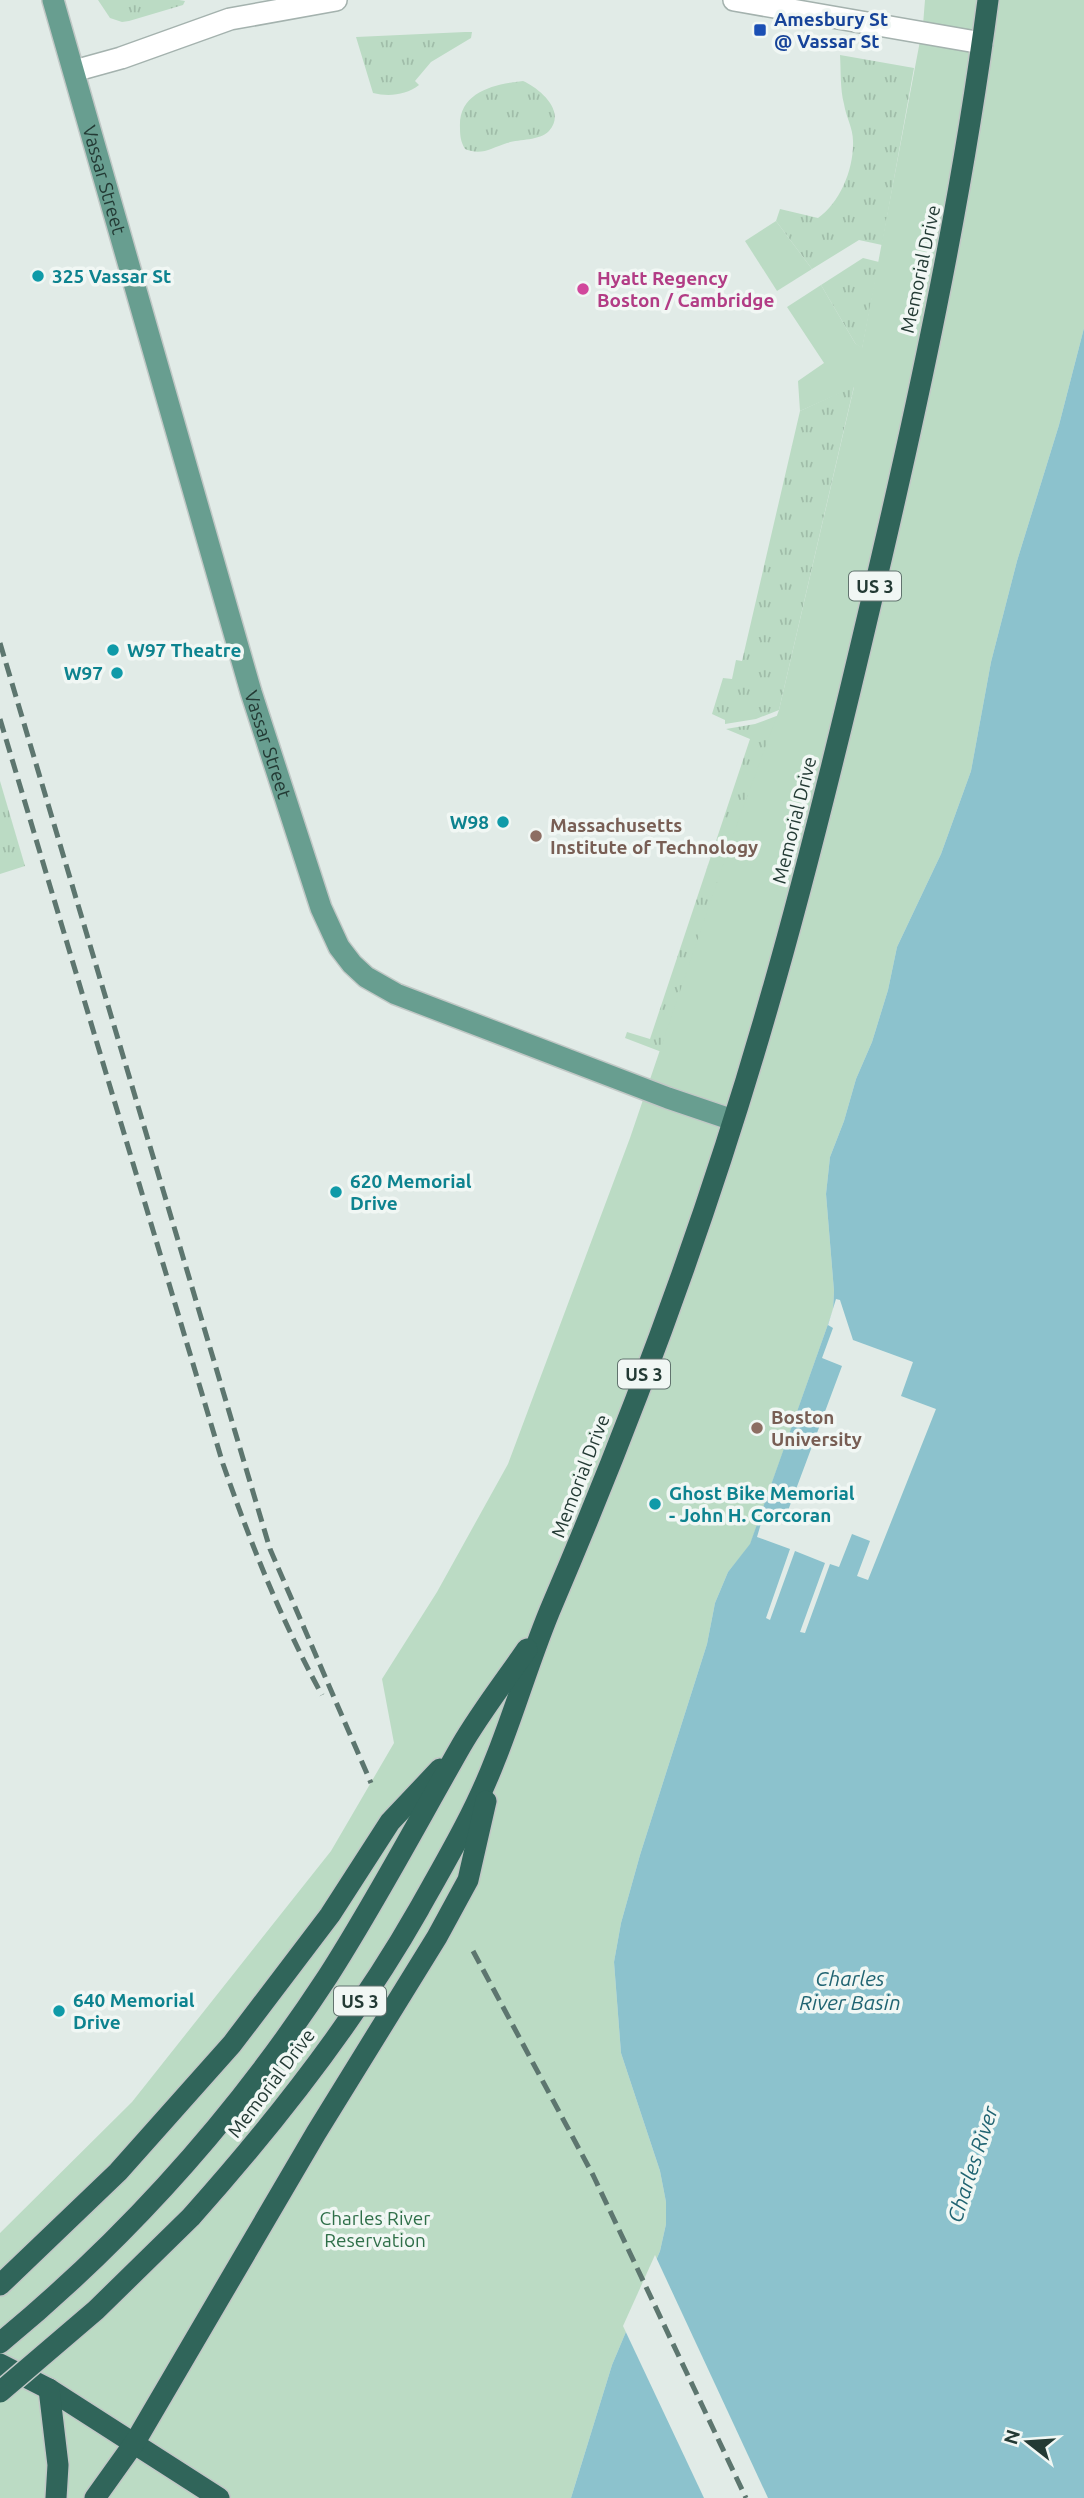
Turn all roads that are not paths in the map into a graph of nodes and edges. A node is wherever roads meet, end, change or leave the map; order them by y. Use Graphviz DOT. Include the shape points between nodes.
graph roads {
  1 [pos="53,0"];
  2 [pos="335,0"];
  3 [pos="734,0"];
  4 [pos="988,0"];
  5 [pos="982,43"];
  6 [pos="74,71"];
  7 [pos="733,1120"];
  8 [pos="544,1624"];
  9 [pos="462,1744"];
  10 [pos="494,1763"];
  11 [pos="0,2285"];
  12 [pos="0,2343"];
  13 [pos="0,2364"];
  14 [pos="48,2389"];
  15 [pos="0,2392"];
  16 [pos="135,2442"];
  17 [pos="56,2498"];
  18 [pos="95,2498"];
  19 [pos="219,2498"];
  1 -- 6 [label="main road, Vassar Street"];
  2 -- 6 [label="street" via="230,19"];
  3 -- 5 [label="street"];
  4 -- 5 [label="highway, Memorial Drive / US 3"];
  5 -- 7 [label="highway, Memorial Drive / US 3" via="958,200 882,554 803,879"];
  6 -- 7 [label="main road, Vassar Street" via="257,712 321,908 339,947 366,977 396,994"];
  7 -- 8 [label="highway, Memorial Drive / US 3" via="675,1293"];
  8 -- 9 [label="highway, Memorial Drive / US 3"];
  8 -- 10 [label="highway, Memorial Drive / US 3"];
  9 -- 11 [label="highway" via="390,1822 330,1915 232,2044 118,2172"];
  9 -- 12 [label="highway, Memorial Drive / US 3" via="379,1894 255,2079 162,2190 82,2271"];
  10 -- 15 [label="highway, Memorial Drive / US 3, bridge" via="430,1888 373,1982 279,2113 191,2217 96,2310"];
  10 -- 16 [label="highway" via="468,1880"];
  13 -- 14 [label="highway"];
  14 -- 16 [label="highway"];
  14 -- 17 [label="highway" via="58,2465"];
  16 -- 18 [label="highway"];
  16 -- 19 [label="highway"];
}
